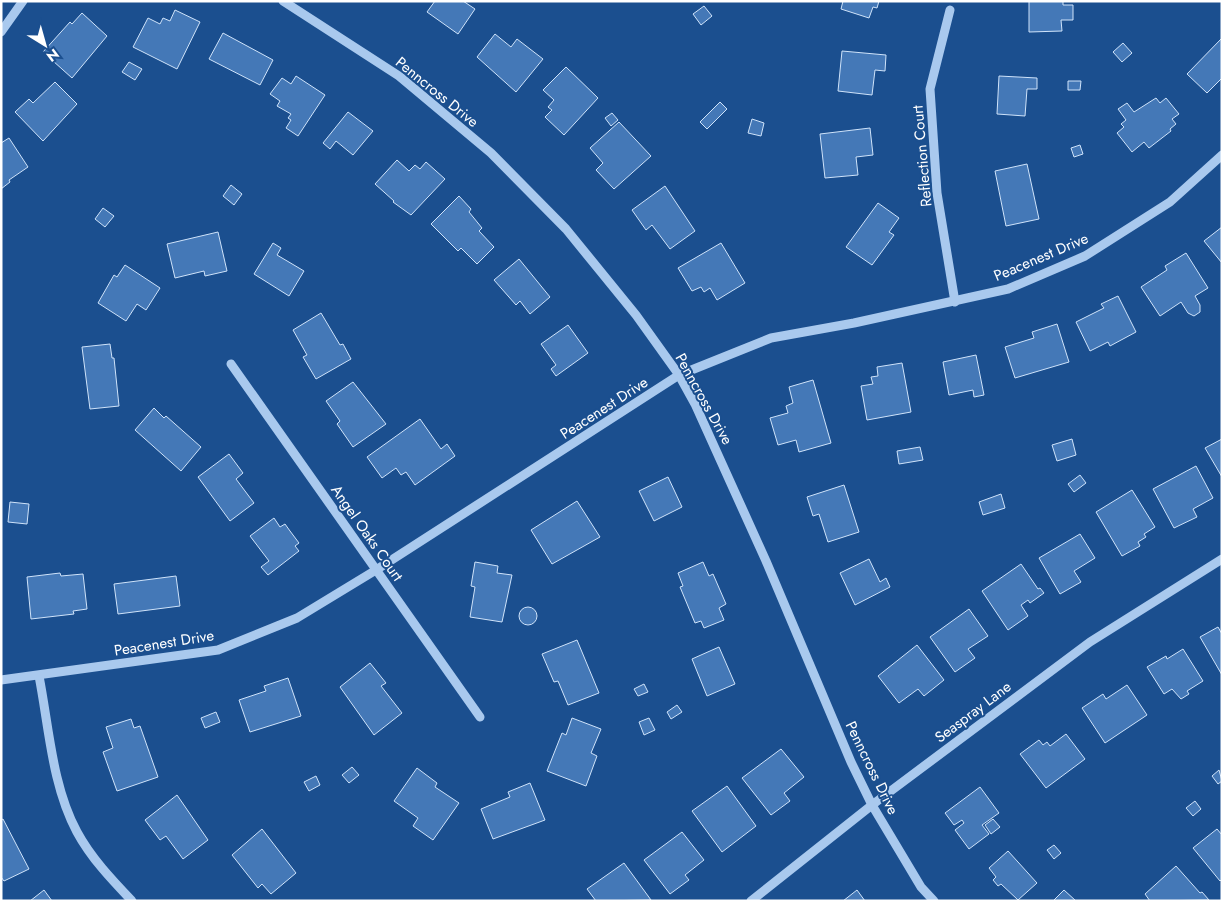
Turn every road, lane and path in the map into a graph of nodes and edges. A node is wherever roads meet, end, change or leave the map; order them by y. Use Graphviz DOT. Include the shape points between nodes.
graph roads {
  1 [pos="23,1"];
  2 [pos="283,1"];
  3 [pos="950,10"];
  4 [pos="1,32"];
  5 [pos="1222,155"];
  6 [pos="954,302"];
  7 [pos="231,364"];
  8 [pos="679,375"];
  9 [pos="1222,559"];
  10 [pos="376,570"];
  11 [pos="39,676"];
  12 [pos="1,680"];
  13 [pos="480,717"];
  14 [pos="872,805"];
  15 [pos="132,901"];
  16 [pos="751,901"];
  17 [pos="934,901"];
  1 -- 4 [label="street"];
  2 -- 8 [label="street, Penncross Drive" via="399,76 492,154 566,229 636,315"];
  3 -- 6 [label="street, Reflection Court" via="930,89 937,193"];
  5 -- 6 [label="street, Peacenest Drive" via="1170,202 1085,256 1008,289"];
  6 -- 8 [label="street, Peacenest Drive" via="771,338"];
  7 -- 10 [label="street, Angel Oaks Court"];
  8 -- 10 [label="street, Peacenest Drive"];
  8 -- 14 [label="street, Penncross Drive" via="725,468"];
  9 -- 14 [label="street, Seaspray Lane" via="1090,642"];
  10 -- 11 [label="street, Peacenest Drive" via="297,618 218,650"];
  10 -- 13 [label="street, Angel Oaks Court"];
  11 -- 12 [label="street, Peacenest Drive"];
  11 -- 15 [label="street" via="60,790 77,832 105,873"];
  14 -- 16 [label="street, Seaspray Lane"];
  14 -- 17 [label="street, Penncross Drive" via="921,887"];
}
